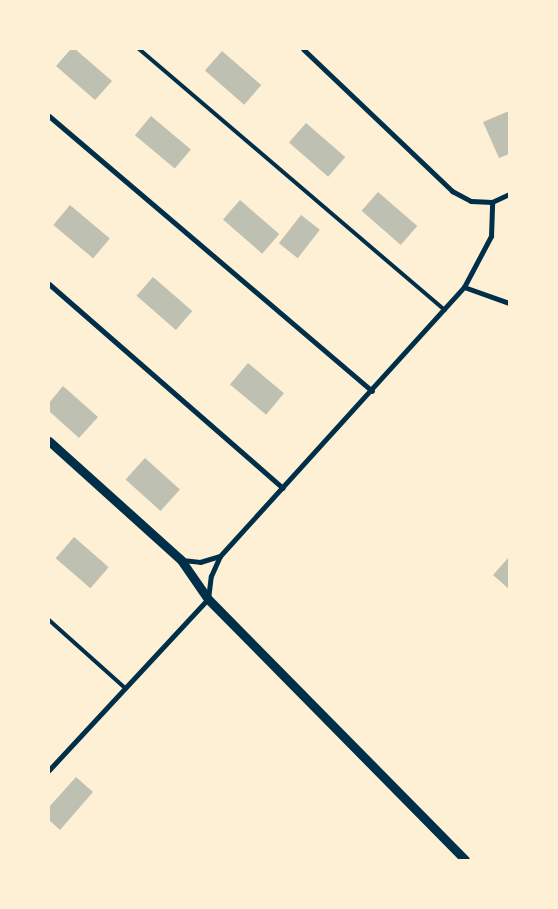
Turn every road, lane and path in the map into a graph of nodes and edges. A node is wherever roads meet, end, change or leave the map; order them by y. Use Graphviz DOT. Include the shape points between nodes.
graph roads {
  1 [pos="139,49"];
  2 [pos="303,49"];
  3 [pos="49,116"];
  4 [pos="509,194"];
  5 [pos="492,202"];
  6 [pos="49,284"];
  7 [pos="464,287"];
  8 [pos="509,302"];
  9 [pos="445,310"];
  10 [pos="372,391"];
  11 [pos="49,441"];
  12 [pos="283,488"];
  13 [pos="220,556"];
  14 [pos="182,560"];
  15 [pos="208,599"];
  16 [pos="49,620"];
  17 [pos="125,688"];
  18 [pos="49,769"];
  19 [pos="466,860"];
  1 -- 9 [label="lane"];
  2 -- 5 [label="street" via="452,190 472,201"];
  3 -- 10 [label="street"];
  4 -- 5 [label="street"];
  5 -- 7 [label="street" via="491,236"];
  6 -- 12 [label="street"];
  7 -- 8 [label="street"];
  7 -- 9 [label="street"];
  9 -- 10 [label="street"];
  10 -- 12 [label="street"];
  11 -- 14 [label="street"];
  12 -- 13 [label="street"];
  13 -- 14 [label="street" via="200,562"];
  13 -- 15 [label="street" via="211,576"];
  14 -- 15 [label="street"];
  15 -- 17 [label="street"];
  15 -- 19 [label="street"];
  16 -- 17 [label="lane"];
  17 -- 18 [label="street"];
}
